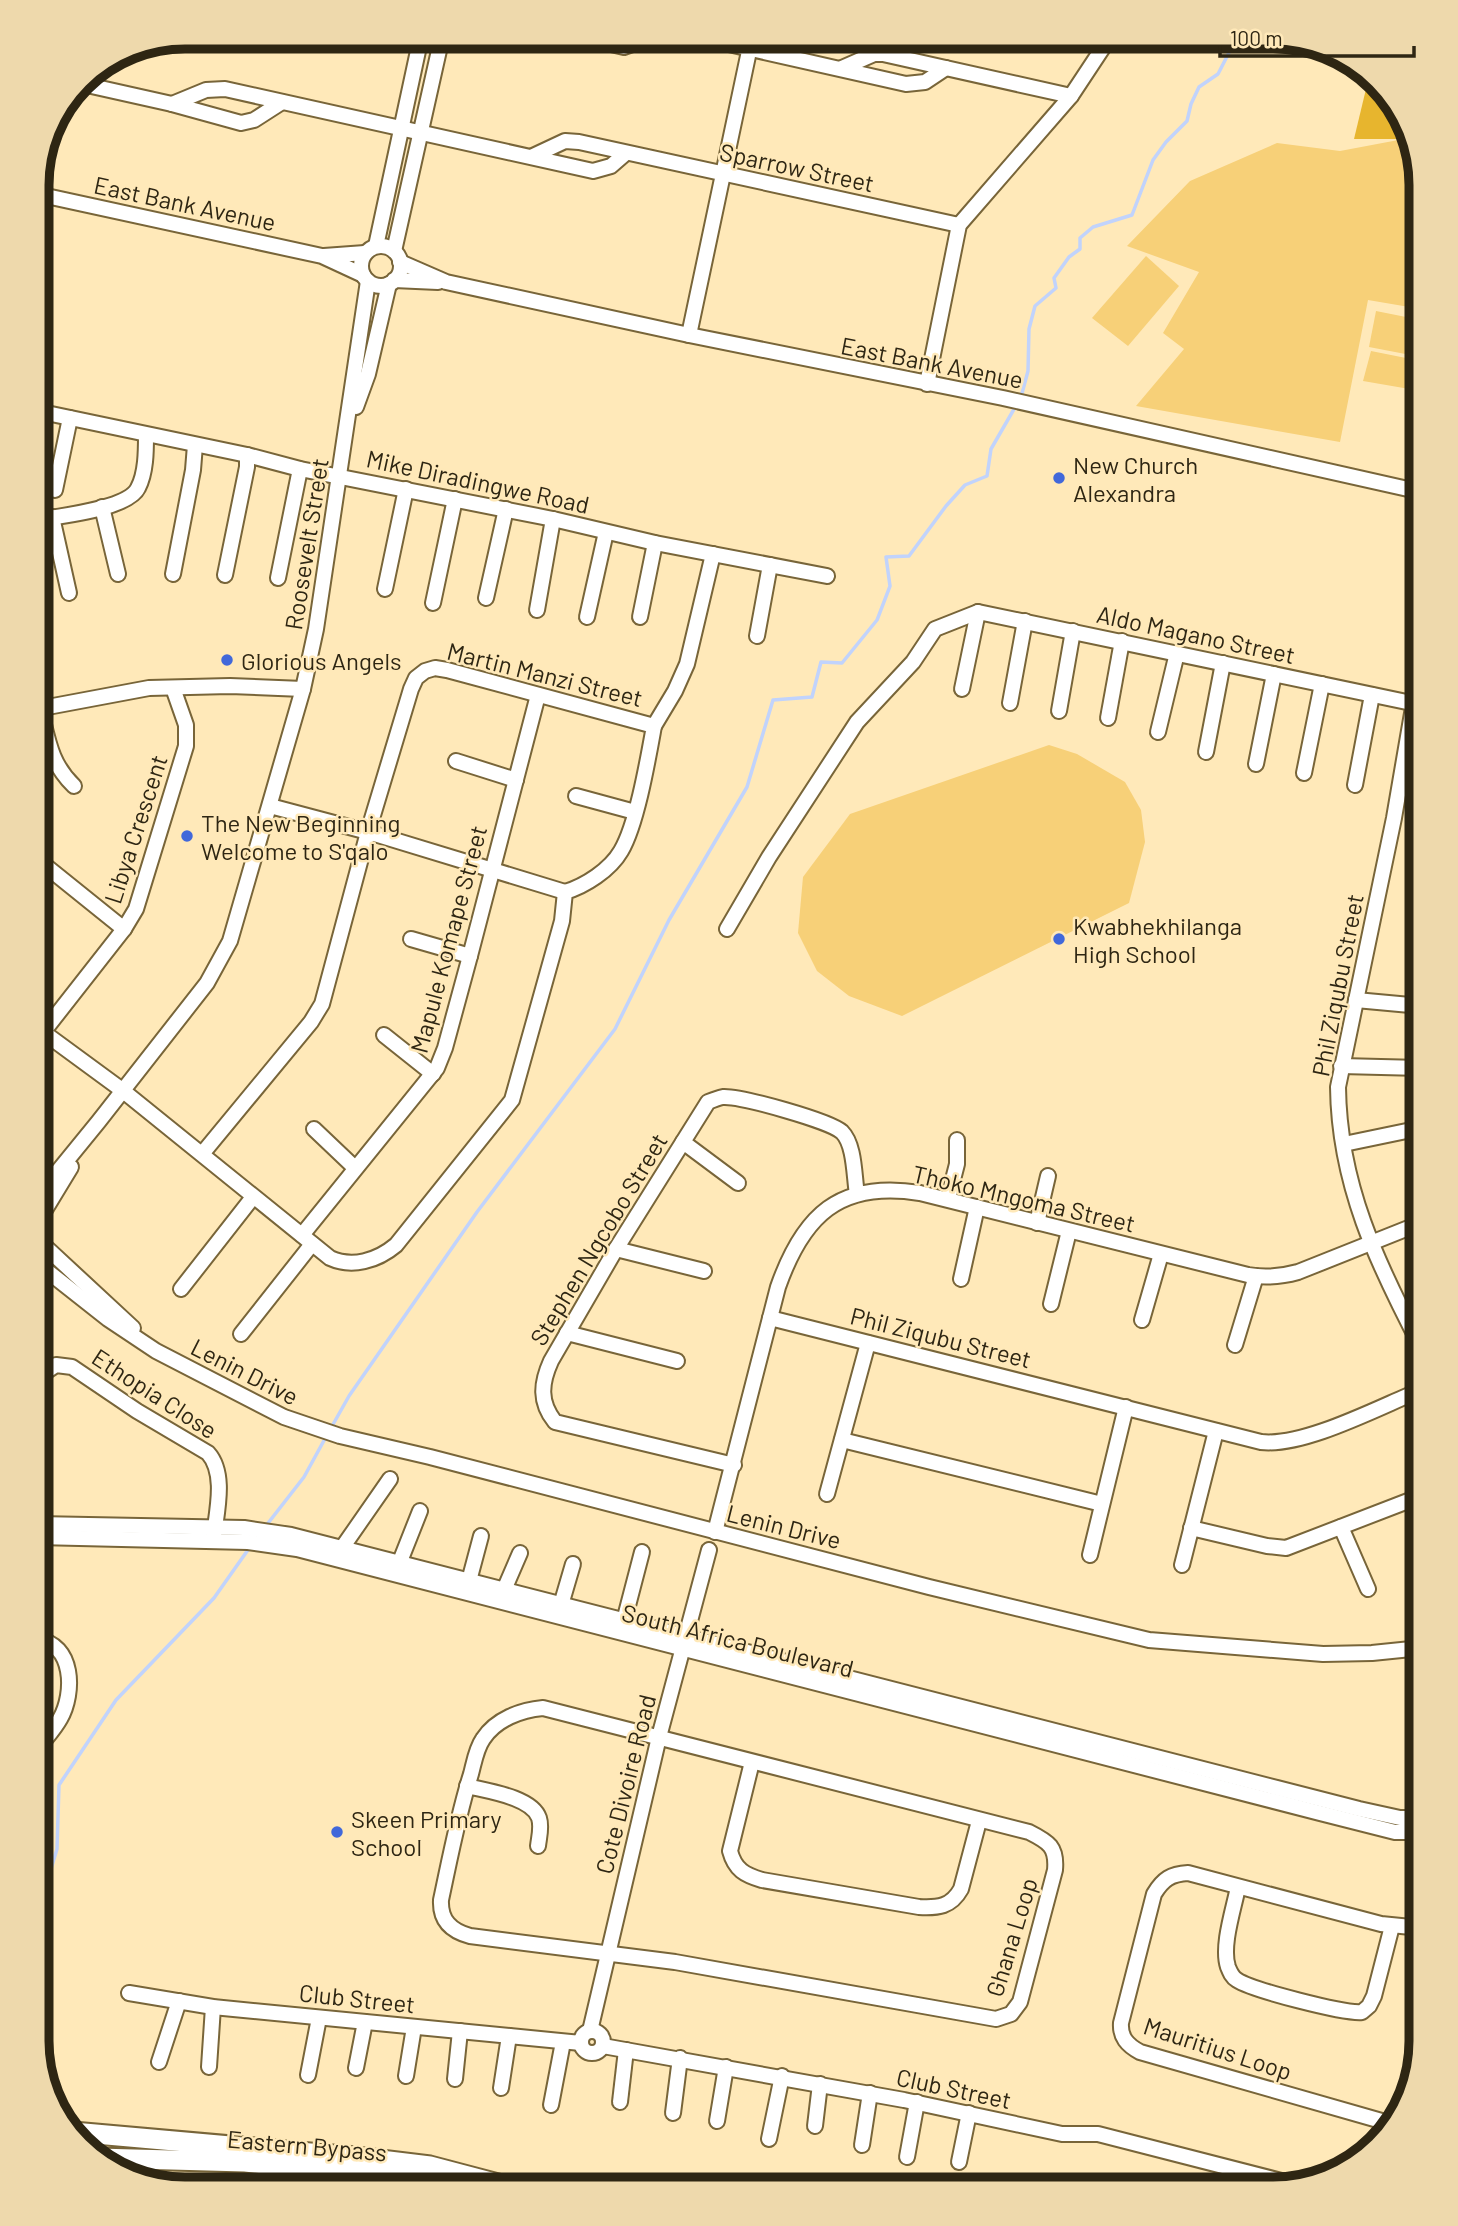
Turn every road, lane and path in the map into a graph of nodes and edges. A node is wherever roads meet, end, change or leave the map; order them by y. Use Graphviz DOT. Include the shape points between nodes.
graph roads {
  1 [pos="418,49"];
  2 [pos="439,49"];
  3 [pos="750,49"];
  4 [pos="773,49"];
  5 [pos="1102,49"];
  6 [pos="842,68"];
  7 [pos="946,68"];
  8 [pos="92,86"];
  9 [pos="1071,96"];
  10 [pos="282,102"];
  11 [pos="172,104"];
  12 [pos="402,128"];
  13 [pos="421,132"];
  14 [pos="626,153"];
  15 [pos="533,156"];
  16 [pos="724,175"];
  17 [pos="49,197"];
  18 [pos="960,225"];
  19 [pos="371,250"];
  20 [pos="323,256"];
  21 [pos="397,256"];
  22 [pos="366,278"];
  23 [pos="391,282"];
  24 [pos="446,282"];
  25 [pos="689,335"];
  26 [pos="927,384"];
  27 [pos="49,414"];
  28 [pos="70,418"];
  29 [pos="348,425"];
  30 [pos="146,435"];
  31 [pos="195,445"];
  32 [pos="247,455"];
  33 [pos="300,469"];
  34 [pos="340,476"];
  35 [pos="1409,488"];
  36 [pos="406,489"];
  37 [pos="55,490"];
  38 [pos="455,499"];
  39 [pos="102,507"];
  40 [pos="506,509"];
  41 [pos="52,517"];
  42 [pos="49,518"];
  43 [pos="553,519"];
  44 [pos="606,532"];
  45 [pos="655,542"];
  46 [pos="713,554"];
  47 [pos="770,565"];
  48 [pos="118,574"];
  49 [pos="173,574"];
  50 [pos="225,575"];
  51 [pos="827,576"];
  52 [pos="278,578"];
  53 [pos="385,589"];
  54 [pos="69,593"];
  55 [pos="486,598"];
  56 [pos="433,603"];
  57 [pos="537,610"];
  58 [pos="978,612"];
  59 [pos="587,617"];
  60 [pos="640,617"];
  61 [pos="1025,621"];
  62 [pos="1073,631"];
  63 [pos="757,636"];
  64 [pos="1122,641"];
  65 [pos="1177,653"];
  66 [pos="1223,663"];
  67 [pos="1274,674"];
  68 [pos="1322,684"];
  69 [pos="173,688"];
  70 [pos="303,689"];
  71 [pos="962,689"];
  72 [pos="538,695"];
  73 [pos="1373,695"];
  74 [pos="1409,702"];
  75 [pos="1010,703"];
  76 [pos="49,707"];
  77 [pos="1059,711"];
  78 [pos="1108,718"];
  79 [pos="654,726"];
  80 [pos="1158,733"];
  81 [pos="49,744"];
  82 [pos="1409,744"];
  83 [pos="1206,752"];
  84 [pos="456,761"];
  85 [pos="1256,764"];
  86 [pos="1304,772"];
  87 [pos="516,780"];
  88 [pos="1355,785"];
  89 [pos="74,786"];
  90 [pos="576,796"];
  91 [pos="270,806"];
  92 [pos="635,812"];
  93 [pos="368,832"];
  94 [pos="491,869"];
  95 [pos="49,872"];
  96 [pos="565,891"];
  97 [pos="124,929"];
  98 [pos="727,929"];
  99 [pos="411,939"];
  100 [pos="470,956"];
  101 [pos="1356,1000"];
  102 [pos="1409,1005"];
  103 [pos="49,1025"];
  104 [pos="384,1035"];
  105 [pos="49,1042"];
  106 [pos="1341,1066"];
  107 [pos="1409,1068"];
  108 [pos="433,1074"];
  109 [pos="122,1090"];
  110 [pos="99,1121"];
  111 [pos="314,1129"];
  112 [pos="1409,1130"];
  113 [pos="957,1140"];
  114 [pos="683,1142"];
  115 [pos="1344,1144"];
  116 [pos="202,1154"];
  117 [pos="355,1168"];
  118 [pos="1048,1176"];
  119 [pos="49,1182"];
  120 [pos="738,1183"];
  121 [pos="857,1194"];
  122 [pos="253,1197"];
  123 [pos="948,1199"];
  124 [pos="49,1203"];
  125 [pos="977,1207"];
  126 [pos="1037,1223"];
  127 [pos="1409,1227"];
  128 [pos="1069,1231"];
  129 [pos="307,1240"];
  130 [pos="1369,1242"];
  131 [pos="616,1249"];
  132 [pos="49,1250"];
  133 [pos="1161,1254"];
  134 [pos="704,1271"];
  135 [pos="49,1272"];
  136 [pos="1255,1276"];
  137 [pos="961,1279"];
  138 [pos="181,1289"];
  139 [pos="1051,1304"];
  140 [pos="770,1318"];
  141 [pos="1143,1320"];
  142 [pos="1409,1323"];
  143 [pos="567,1333"];
  144 [pos="241,1334"];
  145 [pos="868,1343"];
  146 [pos="1235,1345"];
  147 [pos="156,1351"];
  148 [pos="677,1361"];
  149 [pos="49,1370"];
  150 [pos="1409,1395"];
  151 [pos="1126,1407"];
  152 [pos="1216,1431"];
  153 [pos="842,1440"];
  154 [pos="734,1465"];
  155 [pos="390,1479"];
  156 [pos="827,1494"];
  157 [pos="1409,1501"];
  158 [pos="1102,1504"];
  159 [pos="420,1511"];
  160 [pos="49,1525"];
  161 [pos="1341,1527"];
  162 [pos="1191,1528"];
  163 [pos="715,1532"];
  164 [pos="481,1536"];
  165 [pos="49,1537"];
  166 [pos="215,1537"];
  167 [pos="342,1548"];
  168 [pos="709,1550"];
  169 [pos="642,1552"];
  170 [pos="520,1553"];
  171 [pos="1090,1555"];
  172 [pos="399,1564"];
  173 [pos="573,1564"];
  174 [pos="1182,1565"];
  175 [pos="469,1581"];
  176 [pos="1367,1589"];
  177 [pos="504,1590"];
  178 [pos="561,1605"];
  179 [pos="624,1621"];
  180 [pos="49,1642"];
  181 [pos="684,1642"];
  182 [pos="1409,1649"];
  183 [pos="49,1734"];
  184 [pos="659,1737"];
  185 [pos="752,1762"];
  186 [pos="467,1786"];
  187 [pos="1409,1818"];
  188 [pos="979,1821"];
  189 [pos="1409,1832"];
  190 [pos="538,1846"];
  191 [pos="1238,1887"];
  192 [pos="1392,1926"];
  193 [pos="1409,1927"];
  194 [pos="607,1952"];
  195 [pos="129,1993"];
  196 [pos="179,2001"];
  197 [pos="213,2007"];
  198 [pos="319,2018"];
  199 [pos="365,2022"];
  200 [pos="414,2027"];
  201 [pos="460,2031"];
  202 [pos="590,2031"];
  203 [pos="509,2036"];
  204 [pos="564,2042"];
  205 [pos="581,2043"];
  206 [pos="603,2046"];
  207 [pos="626,2049"];
  208 [pos="680,2058"];
  209 [pos="159,2062"];
  210 [pos="209,2067"];
  211 [pos="726,2067"];
  212 [pos="356,2068"];
  213 [pos="309,2075"];
  214 [pos="406,2076"];
  215 [pos="782,2076"];
  216 [pos="455,2079"];
  217 [pos="820,2084"];
  218 [pos="501,2088"];
  219 [pos="870,2093"];
  220 [pos="620,2102"];
  221 [pos="917,2102"];
  222 [pos="551,2105"];
  223 [pos="673,2113"];
  224 [pos="969,2113"];
  225 [pos="717,2121"];
  226 [pos="1383,2121"];
  227 [pos="815,2126"];
  228 [pos="85,2133"];
  229 [pos="769,2139"];
  230 [pos="862,2145"];
  231 [pos="907,2157"];
  232 [pos="117,2159"];
  233 [pos="959,2162"];
  234 [pos="395,2177"];
  235 [pos="471,2177"];
  236 [pos="1267,2177"];
  1 -- 12 [label="street"];
  2 -- 13 [label="street"];
  3 -- 16 [label="street"];
  4 -- 6 [label="street"];
  5 -- 9 [label="street"];
  6 -- 7 [label="street" via="878,54"];
  6 -- 7 [label="street" via="915,84"];
  7 -- 9 [label="street"];
  8 -- 11 [label="street"];
  9 -- 18 [label="street"];
  10 -- 11 [label="street" via="216,89"];
  10 -- 11 [label="street" via="241,123"];
  10 -- 12 [label="street"];
  12 -- 13 [label="street"];
  12 -- 19 [label="street"];
  13 -- 15 [label="street"];
  13 -- 21 [label="street"];
  14 -- 15 [label="street, Sparrow Street" via="565,141"];
  14 -- 15 [label="street" via="611,166 593,170"];
  14 -- 16 [label="street, Sparrow Street"];
  16 -- 18 [label="street, Sparrow Street"];
  16 -- 25 [label="street"];
  17 -- 20 [label="street, East Bank Avenue"];
  18 -- 26 [label="street"];
  19 -- 20 [label="street, East Bank Avenue"];
  19 -- 21 [label="street" via="383,246"];
  19 -- 22 [label="street" via="361,262"];
  20 -- 22 [label="street, East Bank Avenue"];
  21 -- 23 [label="street" via="400,272"];
  21 -- 24 [label="street, East Bank Avenue"];
  22 -- 23 [label="street" via="378,285"];
  22 -- 29 [label="street, Roosevelt Street"];
  23 -- 24 [label="street, East Bank Avenue"];
  23 -- 29 [label="street, Roosevelt Street" via="368,374"];
  24 -- 25 [label="street, East Bank Avenue"];
  25 -- 26 [label="street, East Bank Avenue"];
  26 -- 35 [label="street, East Bank Avenue"];
  27 -- 28 [label="street, Mike Diradingwe Road"];
  28 -- 30 [label="street, Mike Diradingwe Road"];
  28 -- 37 [label="street"];
  29 -- 34 [label="street, Roosevelt Street"];
  30 -- 31 [label="street, Mike Diradingwe Road"];
  30 -- 39 [label="street" via="138,489 127,499"];
  31 -- 32 [label="street, Mike Diradingwe Road"];
  31 -- 49 [label="street"];
  32 -- 33 [label="street, Mike Diradingwe Road"];
  32 -- 50 [label="street"];
  33 -- 34 [label="street, Mike Diradingwe Road"];
  33 -- 52 [label="street"];
  34 -- 36 [label="street, Mike Diradingwe Road"];
  34 -- 70 [label="street, Roosevelt Street"];
  36 -- 38 [label="street, Mike Diradingwe Road"];
  36 -- 53 [label="street"];
  38 -- 40 [label="street, Mike Diradingwe Road"];
  38 -- 56 [label="street"];
  39 -- 41 [label="street"];
  39 -- 48 [label="street"];
  40 -- 43 [label="street, Mike Diradingwe Road"];
  40 -- 55 [label="street"];
  41 -- 42 [label="street"];
  41 -- 54 [label="street"];
  43 -- 44 [label="street, Mike Diradingwe Road"];
  43 -- 57 [label="street"];
  44 -- 45 [label="street, Mike Diradingwe Road"];
  44 -- 59 [label="street"];
  45 -- 46 [label="street, Mike Diradingwe Road"];
  45 -- 60 [label="street"];
  46 -- 47 [label="street, Mike Diradingwe Road"];
  46 -- 79 [label="street" via="687,664"];
  47 -- 51 [label="street, Mike Diradingwe Road"];
  47 -- 63 [label="street"];
  58 -- 61 [label="street, Aldo Magano Street"];
  58 -- 71 [label="street"];
  58 -- 98 [label="street, Aldo Magano Street" via="935,629 913,662 857,722"];
  61 -- 62 [label="street, Aldo Magano Street"];
  61 -- 75 [label="street"];
  62 -- 64 [label="street, Aldo Magano Street"];
  62 -- 77 [label="street"];
  64 -- 65 [label="street, Aldo Magano Street"];
  64 -- 78 [label="street"];
  65 -- 66 [label="street, Aldo Magano Street"];
  65 -- 80 [label="street"];
  66 -- 67 [label="street, Aldo Magano Street"];
  66 -- 83 [label="street"];
  67 -- 68 [label="street, Aldo Magano Street"];
  67 -- 85 [label="street"];
  68 -- 73 [label="street, Aldo Magano Street"];
  68 -- 86 [label="street"];
  69 -- 70 [label="street"];
  69 -- 76 [label="street" via="130,690"];
  69 -- 97 [label="street, Libya Crescent" via="187,725 187,746 140,901"];
  70 -- 91 [label="street, Roosevelt Street"];
  72 -- 79 [label="street, Martin Manzi Street"];
  72 -- 87 [label="street, Mapule Komape Street"];
  72 -- 93 [label="street, Martin Manzi Street" via="435,668 421,673 406,704"];
  73 -- 74 [label="street, Aldo Magano Street"];
  73 -- 88 [label="street"];
  79 -- 92 [label="street, Martin Manzi Street"];
  81 -- 89 [label="street" via="61,773"];
  82 -- 101 [label="street, Phil Ziqubu Street"];
  84 -- 87 [label="street"];
  87 -- 94 [label="street, Mapule Komape Street"];
  90 -- 92 [label="street"];
  91 -- 93 [label="street"];
  91 -- 109 [label="street, Roosevelt Street" via="239,916 221,960"];
  92 -- 96 [label="street, Martin Manzi Street" via="614,860 587,882"];
  93 -- 94 [label="street"];
  93 -- 116 [label="street, Martin Manzi Street" via="322,1004"];
  94 -- 96 [label="street"];
  94 -- 100 [label="street, Mapule Komape Street"];
  95 -- 97 [label="street"];
  96 -- 129 [label="street" via="562,921 508,1106 387,1253 369,1260 339,1262"];
  97 -- 103 [label="street, Libya Crescent"];
  99 -- 100 [label="street"];
  100 -- 108 [label="street, Mapule Komape Street" via="445,1048"];
  101 -- 102 [label="street"];
  101 -- 106 [label="street, Phil Ziqubu Street"];
  104 -- 108 [label="street"];
  105 -- 109 [label="street"];
  106 -- 107 [label="street"];
  106 -- 115 [label="street, Phil Ziqubu Street" via="1339,1111"];
  108 -- 117 [label="street, Mapule Komape Street"];
  109 -- 110 [label="street, Roosevelt Street"];
  109 -- 116 [label="street"];
  110 -- 119 [label="street, Roosevelt Street"];
  110 -- 124 [label="street, Roosevelt Street"];
  111 -- 117 [label="street"];
  112 -- 115 [label="street"];
  113 -- 123 [label="street" via="957,1164"];
  114 -- 120 [label="street"];
  114 -- 121 [label="street, Stephen Ngcobo Street" via="708,1102 721,1097 793,1113 842,1132 850,1150"];
  114 -- 131 [label="street, Stephen Ngcobo Street"];
  115 -- 130 [label="street, Phil Ziqubu Street"];
  116 -- 122 [label="street"];
  117 -- 129 [label="street, Mapule Komape Street"];
  118 -- 126 [label="street"];
  121 -- 123 [label="street, Thoko Mngoma Street" via="905,1191"];
  121 -- 140 [label="street, Thoko Mngoma Street" via="818,1214 807,1227 784,1269"];
  122 -- 129 [label="street"];
  122 -- 138 [label="street"];
  123 -- 125 [label="street, Thoko Mngoma Street"];
  125 -- 126 [label="street, Thoko Mngoma Street"];
  125 -- 137 [label="street"];
  126 -- 128 [label="street, Thoko Mngoma Street"];
  127 -- 130 [label="street, Thoko Mngoma Street"];
  128 -- 133 [label="street, Thoko Mngoma Street"];
  128 -- 139 [label="street"];
  129 -- 144 [label="street, Mapule Komape Street"];
  130 -- 136 [label="street, Thoko Mngoma Street" via="1298,1272"];
  130 -- 142 [label="street, Phil Ziqubu Street"];
  131 -- 134 [label="street"];
  131 -- 143 [label="street, Stephen Ngcobo Street"];
  132 -- 147 [label="street"];
  133 -- 136 [label="street, Thoko Mngoma Street"];
  133 -- 141 [label="street"];
  135 -- 147 [label="street"];
  136 -- 146 [label="street"];
  140 -- 145 [label="street, Phil Ziqubu Street"];
  140 -- 154 [label="street, Thoko Mngoma Street"];
  143 -- 148 [label="street"];
  143 -- 154 [label="street, Stephen Ngcobo Street" via="542,1386 544,1403 555,1422"];
  145 -- 151 [label="street, Phil Ziqubu Street"];
  145 -- 153 [label="street"];
  147 -- 163 [label="street, Lenin Drive" via="276,1413 320,1430"];
  149 -- 166 [label="street, Ethopia Close" via="56,1365 72,1367 208,1453 218,1477"];
  150 -- 152 [label="street, Phil Ziqubu Street" via="1290,1442 1261,1442"];
  151 -- 152 [label="street, Phil Ziqubu Street"];
  151 -- 158 [label="street"];
  152 -- 162 [label="street"];
  153 -- 156 [label="street"];
  153 -- 158 [label="street"];
  154 -- 163 [label="street, Thoko Mngoma Street"];
  155 -- 167 [label="street"];
  157 -- 161 [label="street"];
  158 -- 171 [label="street"];
  159 -- 172 [label="street"];
  160 -- 166 [label="street, South Africa Boulevard"];
  161 -- 162 [label="street" via="1279,1548"];
  161 -- 176 [label="street"];
  162 -- 174 [label="street"];
  163 -- 182 [label="street, Lenin Drive" via="1150,1640 1323,1654"];
  164 -- 175 [label="street"];
  165 -- 166 [label="street, South Africa Boulevard"];
  166 -- 167 [label="street, South Africa Boulevard" via="235,1527"];
  166 -- 181 [label="street, South Africa Boulevard" via="276,1545"];
  167 -- 172 [label="street, South Africa Boulevard"];
  168 -- 181 [label="street, Cote Divoire Road"];
  169 -- 179 [label="street"];
  170 -- 177 [label="street"];
  172 -- 175 [label="street, South Africa Boulevard"];
  173 -- 178 [label="street"];
  175 -- 177 [label="street, South Africa Boulevard"];
  177 -- 178 [label="street, South Africa Boulevard"];
  178 -- 179 [label="street, South Africa Boulevard"];
  179 -- 181 [label="street, South Africa Boulevard"];
  180 -- 183 [label="street" via="64,1655 68,1688 65,1709"];
  181 -- 184 [label="street, Cote Divoire Road"];
  181 -- 187 [label="street, South Africa Boulevard"];
  181 -- 189 [label="street, South Africa Boulevard" via="1395,1832"];
  184 -- 185 [label="street, Ghana Loop"];
  184 -- 186 [label="street, Ghana Loop" via="543,1708 530,1709 499,1723 484,1738"];
  184 -- 194 [label="street, Cote Divoire Road"];
  185 -- 188 [label="street, Ghana Loop"];
  185 -- 188 [label="street" via="730,1852 740,1871 762,1880 943,1906 961,1889"];
  186 -- 190 [label="street" via="518,1800 535,1810 540,1825"];
  186 -- 194 [label="street, Ghana Loop" via="440,1900 447,1923 470,1936"];
  188 -- 194 [label="street, Ghana Loop" via="1029,1832 1051,1846 1056,1856 1020,2002 1003,2018"];
  191 -- 192 [label="street, Mauritius Loop"];
  191 -- 192 [label="street" via="1226,1950 1235,1979 1345,2011 1362,2012 1369,2006"];
  191 -- 226 [label="street, Mauritius Loop" via="1188,1873 1162,1881 1154,1894 1121,2023 1123,2037 1140,2052"];
  192 -- 193 [label="street, Mauritius Loop"];
  194 -- 202 [label="street, Cote Divoire Road"];
  195 -- 196 [label="street, Club Street"];
  196 -- 197 [label="street, Club Street"];
  196 -- 209 [label="street"];
  197 -- 198 [label="street, Club Street"];
  197 -- 210 [label="street"];
  198 -- 199 [label="street, Club Street"];
  198 -- 213 [label="street"];
  199 -- 200 [label="street, Club Street"];
  199 -- 212 [label="street"];
  200 -- 201 [label="street, Club Street"];
  200 -- 214 [label="street"];
  201 -- 203 [label="street, Club Street"];
  201 -- 216 [label="street"];
  202 -- 205 [label="street"];
  202 -- 206 [label="street" via="602,2036"];
  203 -- 204 [label="street, Club Street"];
  203 -- 218 [label="street"];
  204 -- 205 [label="street, Club Street"];
  204 -- 222 [label="street"];
  205 -- 206 [label="street" via="589,2053"];
  206 -- 207 [label="street, Club Street"];
  207 -- 208 [label="street, Club Street"];
  207 -- 220 [label="street"];
  208 -- 211 [label="street, Club Street"];
  208 -- 223 [label="street"];
  211 -- 215 [label="street, Club Street"];
  211 -- 225 [label="street"];
  215 -- 217 [label="street, Club Street"];
  215 -- 229 [label="street"];
  217 -- 219 [label="street, Club Street"];
  217 -- 227 [label="street"];
  219 -- 221 [label="street, Club Street"];
  219 -- 230 [label="street"];
  221 -- 224 [label="street, Club Street"];
  221 -- 231 [label="street"];
  224 -- 233 [label="street"];
  224 -- 236 [label="street, Club Street" via="1062,2134 1091,2133 1140,2143"];
  228 -- 235 [label="highway" via="356,2157 430,2166"];
  232 -- 234 [label="highway, Eastern Bypass" via="245,2162"];
}
